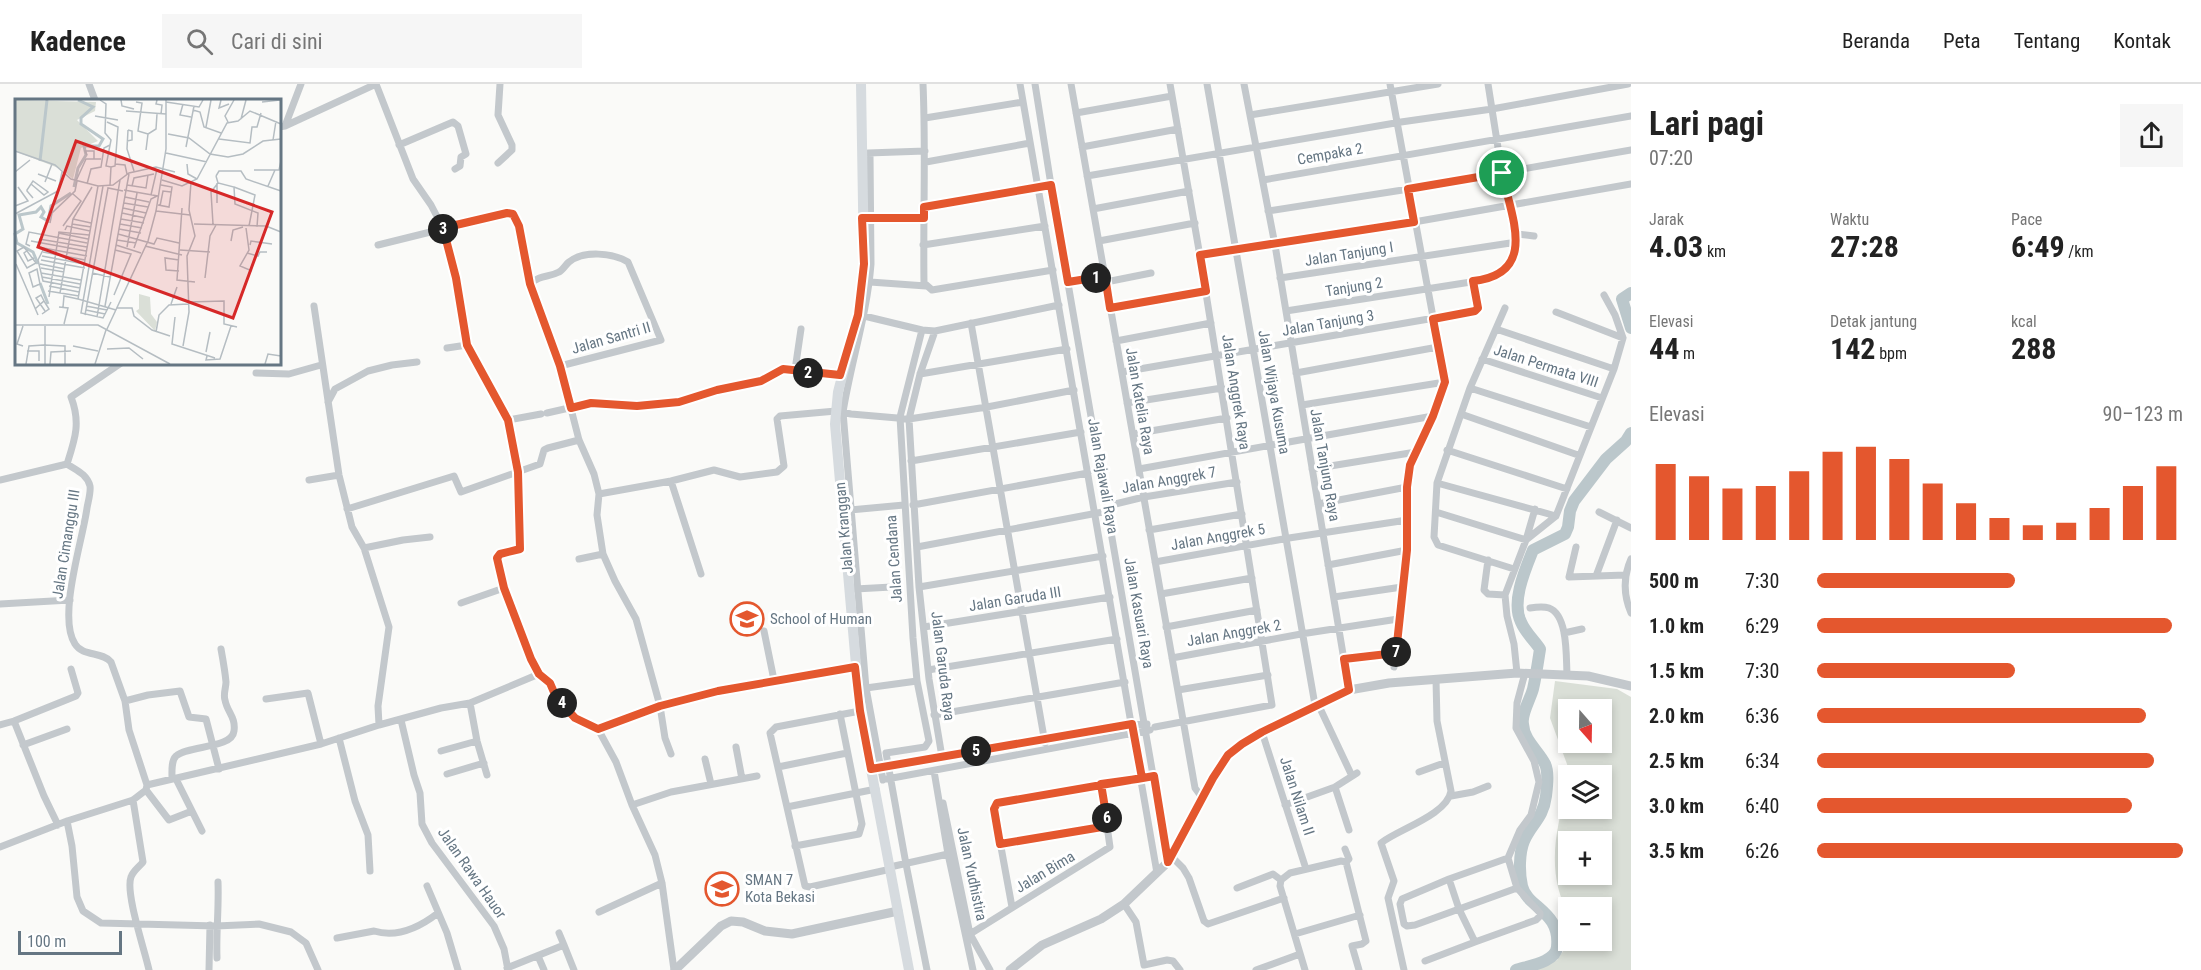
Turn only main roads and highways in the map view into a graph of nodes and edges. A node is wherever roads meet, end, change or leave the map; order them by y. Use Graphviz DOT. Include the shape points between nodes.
graph roads {
  1 [pos="861,84"];
  2 [pos="909,970"];
  1 -- 2 [label="main road, Jalan Kranggan" via="866,153 861,315 840,375 835,424 854,589 860,711 876,768"];
}
